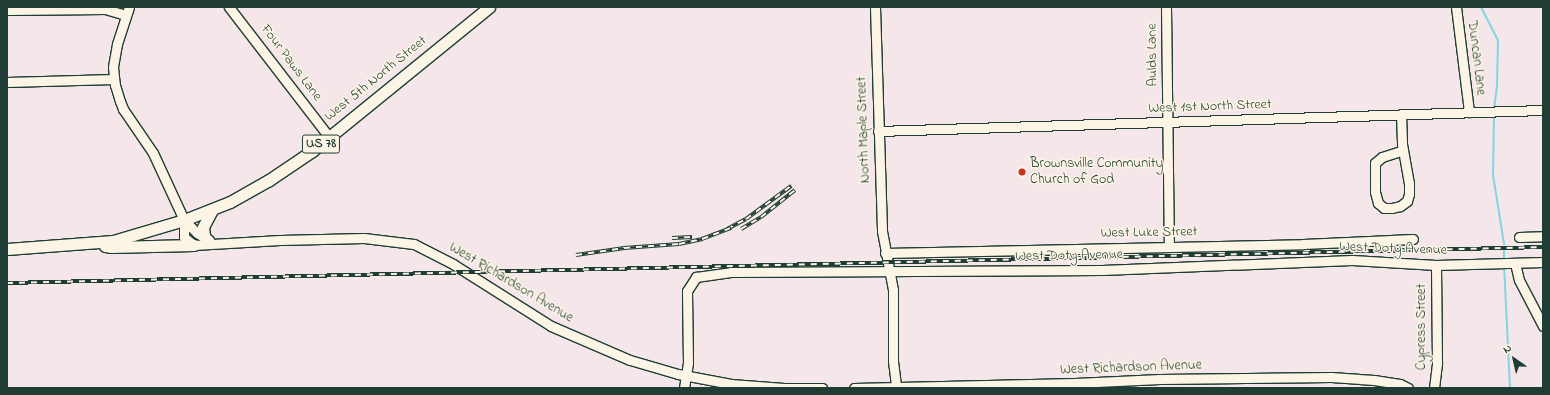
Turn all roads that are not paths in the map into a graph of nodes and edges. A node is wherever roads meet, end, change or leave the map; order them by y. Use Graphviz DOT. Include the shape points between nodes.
graph roads {
  1 [pos="229,7"];
  2 [pos="489,7"];
  3 [pos="875,7"];
  4 [pos="1166,7"];
  5 [pos="1456,7"];
  6 [pos="7,10"];
  7 [pos="128,11"];
  8 [pos="114,79"];
  9 [pos="7,82"];
  10 [pos="1543,110"];
  11 [pos="1469,112"];
  12 [pos="1401,114"];
  13 [pos="1168,122"];
  14 [pos="878,131"];
  15 [pos="329,137"];
  16 [pos="1403,150"];
  17 [pos="212,210"];
  18 [pos="184,220"];
  19 [pos="1543,236"];
  20 [pos="1519,237"];
  21 [pos="1413,239"];
  22 [pos="207,240"];
  23 [pos="99,242"];
  24 [pos="228,243"];
  25 [pos="194,245"];
  26 [pos="1169,246"];
  27 [pos="7,249"];
  28 [pos="885,253"];
  29 [pos="1543,262"];
  30 [pos="1515,263"];
  31 [pos="1436,265"];
  32 [pos="889,270"];
  33 [pos="1543,326"];
  34 [pos="687,375"];
  35 [pos="709,384"];
  36 [pos="1122,384"];
  37 [pos="896,386"];
  38 [pos="684,388"];
  39 [pos="822,388"];
  40 [pos="854,388"];
  41 [pos="1408,388"];
  42 [pos="1434,388"];
  1 -- 15 [label="street, Four Paws Lane"];
  2 -- 15 [label="main road, West 5th North Street / US 78"];
  3 -- 14 [label="street, North Maple Street"];
  4 -- 13 [label="street, Aulds Lane"];
  5 -- 11 [label="street, Duncan Lane"];
  6 -- 7 [label="street"];
  7 -- 8 [label="street" via="117,44"];
  8 -- 9 [label="street"];
  8 -- 18 [label="street" via="123,109 153,153"];
  10 -- 11 [label="street, West 1st North Street"];
  11 -- 12 [label="street, West 1st North Street"];
  12 -- 13 [label="street, West 1st North Street"];
  12 -- 16 [label="street"];
  13 -- 14 [label="street, West 1st North Street"];
  13 -- 26 [label="street, Aulds Lane"];
  14 -- 28 [label="street, North Maple Street"];
  15 -- 17 [label="main road, West 5th North Street / US 78" via="312,152 269,180"];
  16 -- 16 [label="street" via="1409,183 1407,201 1400,206 1384,208 1378,203 1375,192 1376,163 1382,157"];
  17 -- 18 [label="main road, West 5th North Street / US 78"];
  17 -- 22 [label="main road" via="203,227"];
  18 -- 22 [label="street"];
  18 -- 23 [label="main road, West 5th North Street / US 78" via="143,233"];
  18 -- 25 [label="street" via="184,237"];
  19 -- 20 [label="street"];
  21 -- 26 [label="street, West Luke Street" via="1310,244"];
  22 -- 24 [label="street, West Richardson Avenue"];
  23 -- 25 [label="main road" via="111,248"];
  23 -- 27 [label="main road, West 5th North Street / US 78"];
  24 -- 25 [label="street, West Richardson Avenue"];
  24 -- 34 [label="street, West Richardson Avenue" via="364,238 414,244 453,264 530,314 572,337 642,364"];
  26 -- 28 [label="street, West Luke Street"];
  28 -- 32 [label="street, North Maple Street"];
  29 -- 30 [label="street, West Doty Avenue"];
  30 -- 31 [label="street, West Doty Avenue"];
  30 -- 33 [label="street" via="1519,280"];
  31 -- 32 [label="street, West Doty Avenue" via="1352,260 1102,270"];
  31 -- 42 [label="street, Cypress Street" via="1437,362"];
  32 -- 34 [label="street, West Doty Avenue" via="731,272 696,277 687,291"];
  32 -- 37 [label="street, North Maple Street"];
  34 -- 35 [label="street, West Richardson Avenue"];
  34 -- 38 [label="street, West Doty Avenue"];
  35 -- 39 [label="street, West Richardson Avenue"];
  36 -- 37 [label="street, West Richardson Avenue"];
  36 -- 41 [label="street, West Richardson Avenue" via="1331,377 1387,381"];
  37 -- 40 [label="street, West Richardson Avenue"];
}
